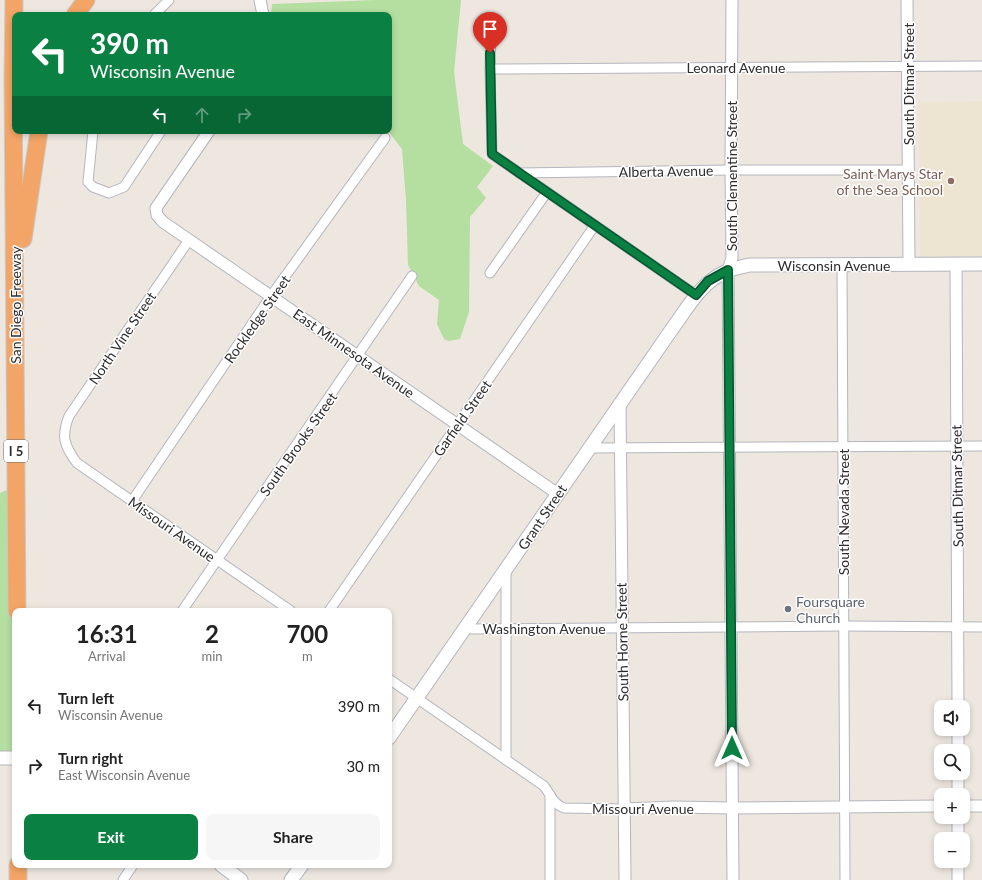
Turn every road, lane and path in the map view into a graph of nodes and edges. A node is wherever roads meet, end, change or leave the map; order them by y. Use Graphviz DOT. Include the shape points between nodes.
graph roads {
  1 [pos="14,0"];
  2 [pos="86,0"];
  3 [pos="169,0"];
  4 [pos="260,0"];
  5 [pos="732,0"];
  6 [pos="908,0"];
  7 [pos="14,12"];
  8 [pos="77,12"];
  9 [pos="157,12"];
  10 [pos="262,12"];
  11 [pos="491,22"];
  12 [pos="908,66"];
  13 [pos="982,66"];
  14 [pos="732,67"];
  15 [pos="490,69"];
  16 [pos="14,134"];
  17 [pos="39,134"];
  18 [pos="93,134"];
  19 [pos="158,134"];
  20 [pos="207,134"];
  21 [pos="385,138"];
  22 [pos="730,170"];
  23 [pos="909,170"];
  24 [pos="519,173"];
  25 [pos="547,192"];
  26 [pos="595,225"];
  27 [pos="189,240"];
  28 [pos="909,264"];
  29 [pos="956,264"];
  30 [pos="982,264"];
  31 [pos="842,265"];
  32 [pos="728,270"];
  33 [pos="490,273"];
  34 [pos="412,276"];
  35 [pos="15,291"];
  36 [pos="696,295"];
  37 [pos="271,296"];
  38 [pos="358,356"];
  39 [pos="620,404"];
  40 [pos="457,424"];
  41 [pos="64,439"];
  42 [pos="957,446"];
  43 [pos="982,446"];
  44 [pos="729,447"];
  45 [pos="842,447"];
  46 [pos="589,448"];
  47 [pos="621,448"];
  48 [pos="558,494"];
  49 [pos="132,501"];
  50 [pos="217,560"];
  51 [pos="506,570"];
  52 [pos="17,608"];
  53 [pos="184,608"];
  54 [pos="287,608"];
  55 [pos="331,608"];
  56 [pos="843,626"];
  57 [pos="731,627"];
  58 [pos="958,627"];
  59 [pos="982,627"];
  60 [pos="622,628"];
  61 [pos="465,629"];
  62 [pos="506,629"];
  63 [pos="392,681"];
  64 [pos="416,698"];
  65 [pos="958,700"];
  66 [pos="392,734"];
  67 [pos="506,760"];
  68 [pos="550,793"];
  69 [pos="934,806"];
  70 [pos="970,806"];
  71 [pos="982,806"];
  72 [pos="844,807"];
  73 [pos="733,808"];
  74 [pos="624,809"];
  75 [pos="18,868"];
  76 [pos="131,868"];
  77 [pos="225,868"];
  78 [pos="300,868"];
  79 [pos="958,868"];
  80 [pos="18,880"];
  81 [pos="123,880"];
  82 [pos="241,880"];
  83 [pos="291,880"];
  84 [pos="550,880"];
  85 [pos="624,880"];
  86 [pos="733,880"];
  87 [pos="845,880"];
  88 [pos="958,880"];
  1 -- 7 [label="highway, San Diego Freeway / I 5"];
  2 -- 8 [label="highway"];
  3 -- 9 [label="street"];
  4 -- 10 [label="street"];
  5 -- 14 [label="street, South Clementine Street"];
  6 -- 12 [label="street, South Ditmar Street"];
  11 -- 15 [label="street"];
  12 -- 13 [label="street, Leonard Avenue"];
  12 -- 14 [label="street, Leonard Avenue"];
  12 -- 23 [label="street, South Ditmar Street"];
  14 -- 15 [label="street, Leonard Avenue"];
  14 -- 22 [label="street, South Clementine Street"];
  15 -- 24 [label="street" via="492,154"];
  16 -- 35 [label="highway, San Diego Freeway / I 5"];
  17 -- 35 [label="highway"];
  18 -- 19 [label="street" via="88,182 93,187 109,193 124,186"];
  20 -- 27 [label="street, East Minnesota Avenue" via="156,208 162,222"];
  21 -- 37 [label="street, Rockledge Street"];
  22 -- 23 [label="street, Alberta Avenue"];
  22 -- 24 [label="street, Alberta Avenue"];
  22 -- 32 [label="street, South Clementine Street" via="732,258"];
  23 -- 28 [label="street, South Ditmar Street"];
  24 -- 25 [label="street"];
  25 -- 26 [label="street"];
  25 -- 33 [label="street"];
  26 -- 36 [label="street"];
  26 -- 40 [label="street, Garfield Street"];
  27 -- 37 [label="street, East Minnesota Avenue"];
  27 -- 41 [label="street, North Vine Street" via="69,416"];
  28 -- 29 [label="main road, Wisconsin Avenue"];
  28 -- 31 [label="main road, Wisconsin Avenue"];
  29 -- 30 [label="main road, Wisconsin Avenue"];
  29 -- 42 [label="street, South Ditmar Street"];
  31 -- 32 [label="main road, Wisconsin Avenue" via="749,265"];
  31 -- 45 [label="street, South Nevada Street"];
  32 -- 36 [label="main road, Wisconsin Avenue" via="708,281"];
  32 -- 44 [label="street, South Clementine Street"];
  34 -- 38 [label="street, South Brooks Street"];
  35 -- 52 [label="highway, San Diego Freeway / I 5"];
  36 -- 39 [label="main road, Grant Street"];
  37 -- 38 [label="street, East Minnesota Avenue"];
  37 -- 49 [label="street, Rockledge Street"];
  38 -- 40 [label="street, East Minnesota Avenue"];
  38 -- 50 [label="street, South Brooks Street"];
  39 -- 46 [label="main road, Grant Street"];
  39 -- 47 [label="street, South Horne Street"];
  40 -- 48 [label="street, East Minnesota Avenue"];
  40 -- 55 [label="street, Garfield Street"];
  41 -- 49 [label="street, Missouri Avenue" via="69,453 77,463"];
  42 -- 43 [label="street"];
  42 -- 45 [label="street"];
  42 -- 58 [label="street, South Ditmar Street"];
  44 -- 45 [label="street"];
  44 -- 47 [label="street"];
  44 -- 57 [label="street, South Clementine Street"];
  45 -- 56 [label="street, South Nevada Street"];
  46 -- 47 [label="street"];
  46 -- 48 [label="main road, Grant Street"];
  47 -- 60 [label="street, South Horne Street"];
  48 -- 51 [label="main road, Grant Street"];
  49 -- 50 [label="street, Missouri Avenue"];
  50 -- 53 [label="street, South Brooks Street"];
  50 -- 54 [label="street, Missouri Avenue"];
  51 -- 61 [label="main road, Grant Street"];
  51 -- 62 [label="street"];
  56 -- 57 [label="street, Washington Avenue"];
  56 -- 58 [label="street, Washington Avenue"];
  56 -- 72 [label="street, South Nevada Street"];
  57 -- 60 [label="street, Washington Avenue"];
  57 -- 73 [label="street, South Clementine Street"];
  58 -- 59 [label="street, Washington Avenue"];
  58 -- 65 [label="street, South Ditmar Street"];
  60 -- 62 [label="street, Washington Avenue"];
  60 -- 74 [label="street, South Horne Street"];
  61 -- 62 [label="street, Washington Avenue"];
  61 -- 64 [label="main road, Grant Street"];
  62 -- 67 [label="street"];
  63 -- 64 [label="street, Missouri Avenue"];
  64 -- 66 [label="main road, Grant Street"];
  64 -- 67 [label="street, Missouri Avenue"];
  67 -- 68 [label="street, Missouri Avenue"];
  68 -- 74 [label="street, Missouri Avenue" via="552,800 564,808"];
  68 -- 84 [label="street"];
  69 -- 72 [label="street, Missouri Avenue"];
  70 -- 71 [label="street"];
  72 -- 73 [label="street, Missouri Avenue"];
  72 -- 87 [label="street, South Nevada Street"];
  73 -- 74 [label="street, Missouri Avenue"];
  73 -- 86 [label="street, South Clementine Street"];
  74 -- 85 [label="street, South Horne Street"];
  75 -- 80 [label="highway"];
  76 -- 81 [label="street"];
  77 -- 82 [label="main road"];
  78 -- 83 [label="main road"];
  79 -- 88 [label="street"];
}
